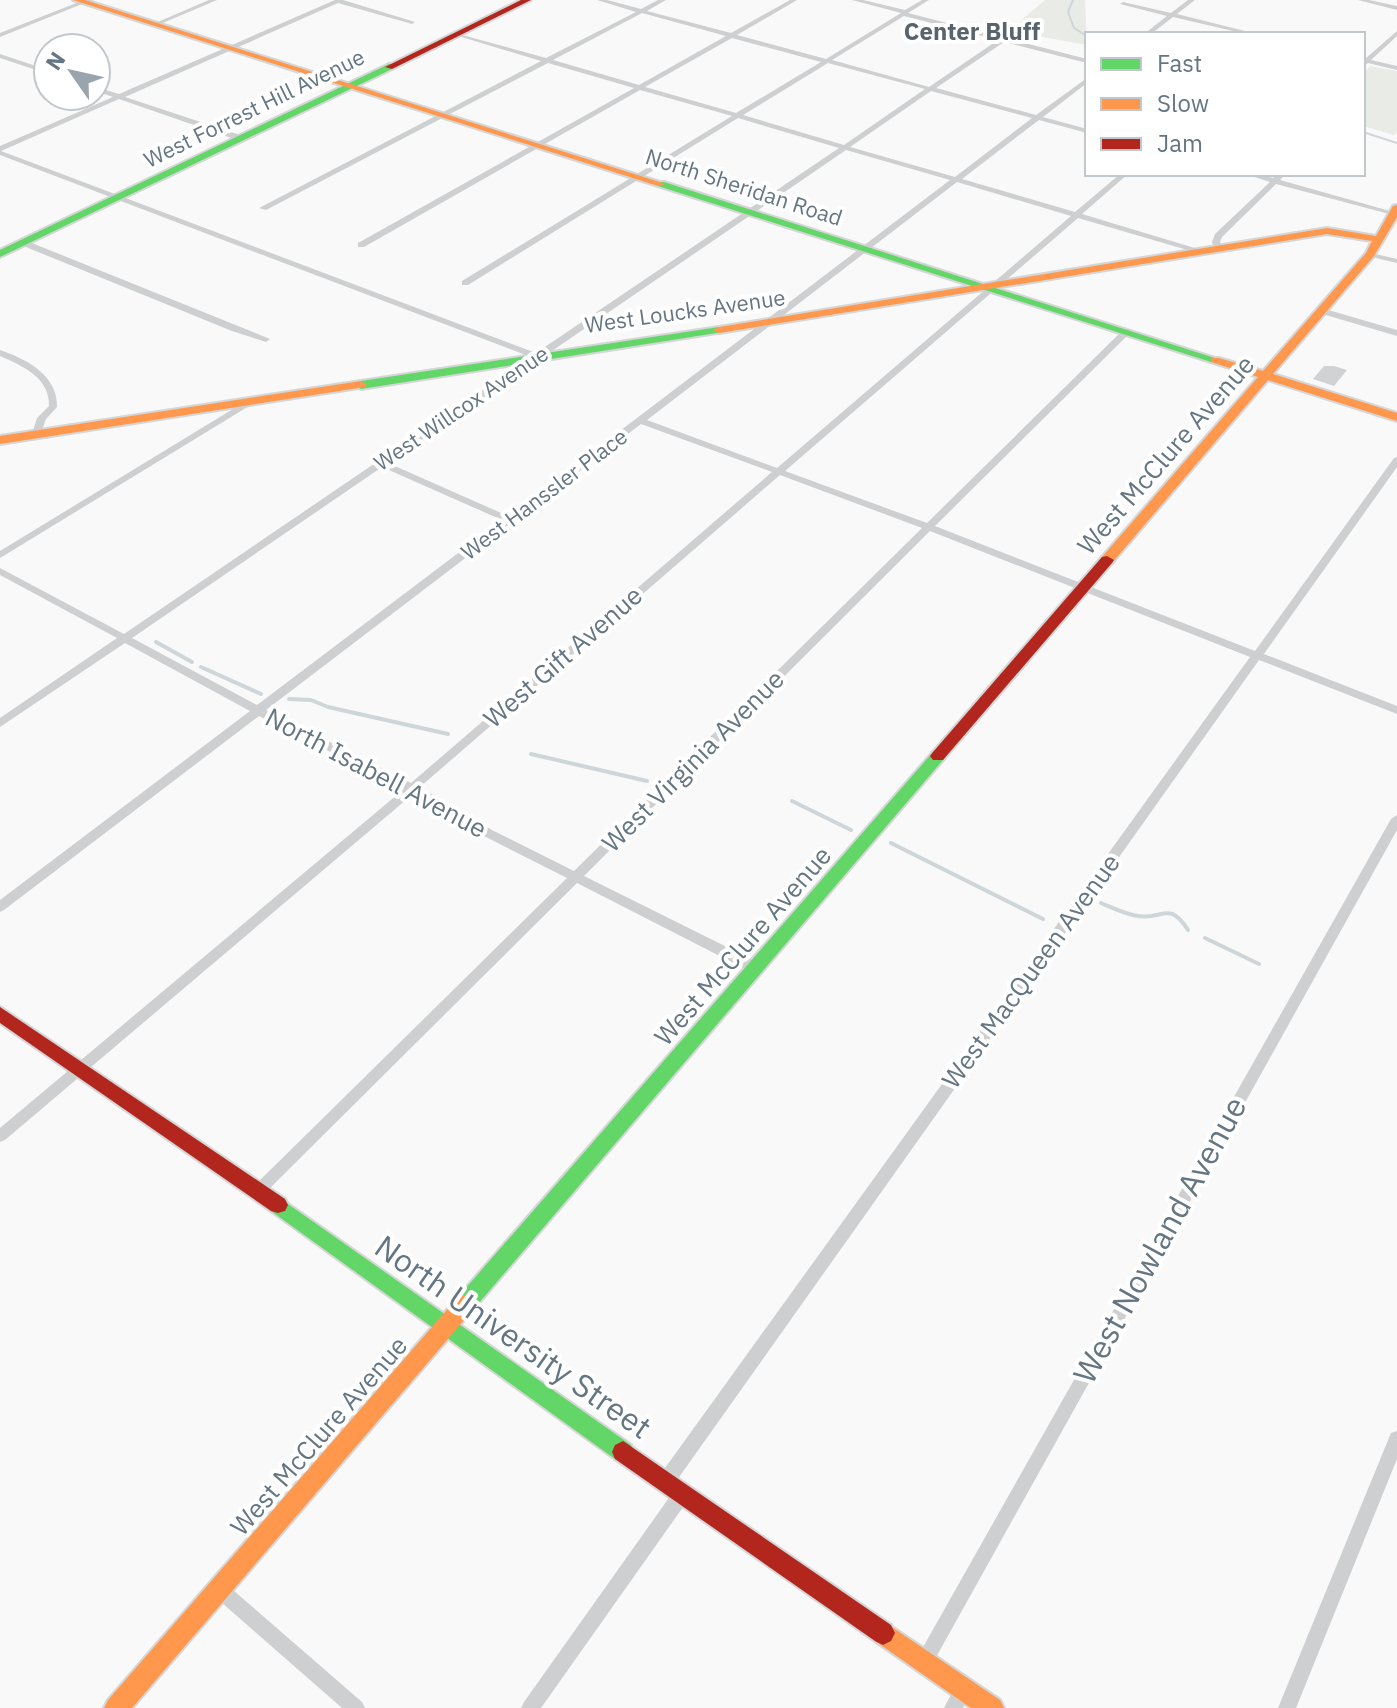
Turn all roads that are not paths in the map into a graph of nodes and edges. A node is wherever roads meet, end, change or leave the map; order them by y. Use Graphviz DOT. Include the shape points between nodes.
graph roads {
  1 [pos="214,0"];
  2 [pos="339,0"];
  3 [pos="527,0"];
  4 [pos="600,0"];
  5 [pos="663,0"];
  6 [pos="794,0"];
  7 [pos="855,0"];
  8 [pos="926,0"];
  9 [pos="1192,0"];
  10 [pos="1361,0"];
  11 [pos="83,1"];
  12 [pos="1123,4"];
  13 [pos="1397,8"];
  14 [pos="642,11"];
  15 [pos="904,13"];
  16 [pos="1172,15"];
  17 [pos="412,22"];
  18 [pos="156,24"];
  19 [pos="1150,32"];
  20 [pos="1245,32"];
  21 [pos="1397,33"];
  22 [pos="457,34"];
  23 [pos="0,35"];
  24 [pos="731,35"];
  25 [pos="1002,40"];
  26 [pos="231,48"];
  27 [pos="0,56"];
  28 [pos="547,60"];
  29 [pos="827,61"];
  30 [pos="1085,61"];
  31 [pos="1365,61"];
  32 [pos="1365,62"];
  33 [pos="32,67"];
  34 [pos="1397,68"];
  35 [pos="1085,82"];
  36 [pos="350,86"];
  37 [pos="640,87"];
  38 [pos="931,89"];
  39 [pos="112,95"];
  40 [pos="119,97"];
  41 [pos="443,115"];
  42 [pos="740,116"];
  43 [pos="1038,118"];
  44 [pos="1085,130"];
  45 [pos="240,138"];
  46 [pos="538,145"];
  47 [pos="845,147"];
  48 [pos="0,151"];
  49 [pos="1122,176"];
  50 [pos="641,177"];
  51 [pos="1278,177"];
  52 [pos="958,180"];
  53 [pos="118,198"];
  54 [pos="263,208"];
  55 [pos="1395,210"];
  56 [pos="750,212"];
  57 [pos="1078,214"];
  58 [pos="24,243"];
  59 [pos="361,245"];
  60 [pos="1373,246"];
  61 [pos="867,249"];
  62 [pos="1211,250"];
  63 [pos="1,253"];
  64 [pos="1397,261"];
  65 [pos="1013,278"];
  66 [pos="465,283"];
  67 [pos="990,288"];
  68 [pos="967,298"];
  69 [pos="1322,311"];
  70 [pos="771,321"];
  71 [pos="1127,331"];
  72 [pos="1397,333"];
  73 [pos="266,339"];
  74 [pos="0,353"];
  75 [pos="535,356"];
  76 [pos="1266,375"];
  77 [pos="251,401"];
  78 [pos="1397,417"];
  79 [pos="642,421"];
  80 [pos="37,434"];
  81 [pos="0,440"];
  82 [pos="1397,460"];
  83 [pos="380,463"];
  84 [pos="776,471"];
  85 [pos="509,520"];
  86 [pos="928,527"];
  87 [pos="0,555"];
  88 [pos="0,571"];
  89 [pos="1082,588"];
  90 [pos="125,638"];
  91 [pos="1257,656"];
  92 [pos="1397,710"];
  93 [pos="259,711"];
  94 [pos="0,723"];
  95 [pos="412,788"];
  96 [pos="1397,819"];
  97 [pos="575,877"];
  98 [pos="0,907"];
  99 [pos="756,968"];
  100 [pos="0,1014"];
  101 [pos="78,1070"];
  102 [pos="0,1136"];
  103 [pos="258,1191"];
  104 [pos="447,1325"];
  105 [pos="1397,1439"];
  106 [pos="666,1481"];
  107 [pos="682,1494"];
  108 [pos="219,1589"];
  109 [pos="924,1662"];
  110 [pos="963,1689"];
  111 [pos="116,1708"];
  112 [pos="356,1708"];
  113 [pos="530,1708"];
  114 [pos="953,1708"];
  115 [pos="992,1708"];
  116 [pos="1287,1708"];
  1 -- 18 [label="street"];
  2 -- 17 [label="street"];
  2 -- 26 [label="street"];
  3 -- 22 [label="main road, West Forrest Hill Avenue"];
  4 -- 14 [label="street"];
  5 -- 14 [label="street"];
  6 -- 24 [label="street"];
  7 -- 15 [label="street"];
  8 -- 15 [label="street"];
  9 -- 16 [label="street"];
  10 -- 13 [label="street"];
  11 -- 18 [label="main road, North Sheridan Road"];
  11 -- 23 [label="street"];
  12 -- 16 [label="street"];
  14 -- 24 [label="street"];
  14 -- 28 [label="street"];
  15 -- 25 [label="street"];
  15 -- 29 [label="street"];
  16 -- 19 [label="street"];
  16 -- 20 [label="street"];
  18 -- 26 [label="main road, North Sheridan Road"];
  21 -- 31 [label="street"];
  22 -- 28 [label="street"];
  22 -- 36 [label="main road, West Forrest Hill Avenue"];
  24 -- 29 [label="street"];
  24 -- 37 [label="street"];
  25 -- 30 [label="street"];
  25 -- 38 [label="street, West Willcox Avenue"];
  26 -- 36 [label="main road, North Sheridan Road"];
  26 -- 40 [label="street"];
  27 -- 33 [label="street"];
  28 -- 37 [label="street"];
  28 -- 41 [label="street"];
  29 -- 38 [label="street"];
  29 -- 42 [label="street"];
  32 -- 34 [label="street"];
  35 -- 43 [label="street, West Hanssler Place"];
  36 -- 41 [label="main road, North Sheridan Road"];
  36 -- 45 [label="main road, West Forrest Hill Avenue"];
  37 -- 42 [label="street"];
  37 -- 46 [label="street"];
  38 -- 43 [label="street"];
  38 -- 47 [label="street, West Willcox Avenue"];
  39 -- 40 [label="street"];
  40 -- 45 [label="street"];
  40 -- 48 [label="street"];
  41 -- 46 [label="main road, North Sheridan Road"];
  41 -- 54 [label="street"];
  42 -- 47 [label="street"];
  42 -- 50 [label="street"];
  43 -- 44 [label="street"];
  43 -- 52 [label="street, West Hanssler Place"];
  45 -- 53 [label="main road, West Forrest Hill Avenue"];
  46 -- 50 [label="main road, North Sheridan Road"];
  46 -- 59 [label="street"];
  47 -- 52 [label="street"];
  47 -- 56 [label="street, West Willcox Avenue"];
  48 -- 53 [label="street"];
  49 -- 57 [label="street"];
  50 -- 56 [label="main road, North Sheridan Road"];
  50 -- 66 [label="street"];
  51 -- 55 [label="street"];
  51 -- 62 [label="street" via="1218,236"];
  52 -- 57 [label="street"];
  52 -- 61 [label="street, West Hanssler Place"];
  53 -- 58 [label="main road, West Forrest Hill Avenue"];
  53 -- 75 [label="street"];
  55 -- 60 [label="main road, West McClure Avenue"];
  56 -- 61 [label="main road, North Sheridan Road"];
  56 -- 75 [label="street, West Willcox Avenue"];
  57 -- 62 [label="street"];
  57 -- 65 [label="street"];
  58 -- 63 [label="main road, West Forrest Hill Avenue"];
  58 -- 73 [label="street"];
  60 -- 62 [label="main road, West Loucks Avenue" via="1327,231"];
  60 -- 64 [label="street"];
  60 -- 69 [label="main road, West McClure Avenue"];
  61 -- 67 [label="main road, North Sheridan Road"];
  61 -- 70 [label="street, West Hanssler Place"];
  62 -- 65 [label="main road, West Loucks Avenue"];
  65 -- 67 [label="main road, West Loucks Avenue"];
  67 -- 68 [label="main road, West Loucks Avenue"];
  67 -- 71 [label="main road, North Sheridan Road"];
  68 -- 70 [label="main road, West Loucks Avenue"];
  68 -- 84 [label="street, West Gift Avenue"];
  69 -- 72 [label="street"];
  69 -- 76 [label="main road, West McClure Avenue"];
  70 -- 75 [label="main road, West Loucks Avenue"];
  70 -- 79 [label="street, West Hanssler Place"];
  71 -- 76 [label="main road, North Sheridan Road"];
  71 -- 86 [label="street, West Virginia Avenue"];
  74 -- 80 [label="street" via="32,370 51,389 53,407"];
  75 -- 77 [label="main road, West Loucks Avenue"];
  75 -- 83 [label="street, West Willcox Avenue"];
  76 -- 78 [label="main road, North Sheridan Road"];
  76 -- 89 [label="main road, West McClure Avenue"];
  77 -- 80 [label="main road, West Loucks Avenue"];
  77 -- 87 [label="street"];
  79 -- 84 [label="street"];
  79 -- 85 [label="street, West Hanssler Place"];
  80 -- 81 [label="main road, West Loucks Avenue"];
  82 -- 91 [label="street, West MacQueen Avenue"];
  83 -- 85 [label="street"];
  83 -- 90 [label="street, West Willcox Avenue"];
  84 -- 86 [label="street"];
  84 -- 95 [label="street, West Gift Avenue"];
  85 -- 93 [label="street, West Hanssler Place"];
  86 -- 89 [label="street"];
  86 -- 97 [label="street, West Virginia Avenue"];
  88 -- 90 [label="street, North Isabell Avenue"];
  89 -- 91 [label="street"];
  89 -- 99 [label="main road, West McClure Avenue"];
  90 -- 93 [label="street, North Isabell Avenue"];
  90 -- 94 [label="street, West Willcox Avenue"];
  91 -- 92 [label="street"];
  91 -- 106 [label="street, West MacQueen Avenue"];
  93 -- 95 [label="street, North Isabell Avenue"];
  93 -- 98 [label="street, West Hanssler Place"];
  95 -- 97 [label="street, North Isabell Avenue"];
  95 -- 101 [label="street, West Gift Avenue"];
  96 -- 109 [label="street, West Nowland Avenue"];
  97 -- 99 [label="street, North Isabell Avenue"];
  97 -- 103 [label="street, West Virginia Avenue"];
  99 -- 104 [label="main road, West McClure Avenue"];
  100 -- 101 [label="main road, North University Street"];
  101 -- 102 [label="street, West Gift Avenue"];
  101 -- 103 [label="main road, North University Street"];
  103 -- 104 [label="main road, North University Street"];
  104 -- 106 [label="main road, North University Street"];
  104 -- 108 [label="main road, West McClure Avenue"];
  105 -- 116 [label="street"];
  106 -- 107 [label="main road, North University Street"];
  107 -- 109 [label="main road, North University Street"];
  107 -- 113 [label="street"];
  108 -- 111 [label="main road, West McClure Avenue"];
  108 -- 112 [label="street"];
  109 -- 110 [label="main road, North University Street"];
  110 -- 114 [label="street"];
  110 -- 115 [label="main road, North University Street"];
}
